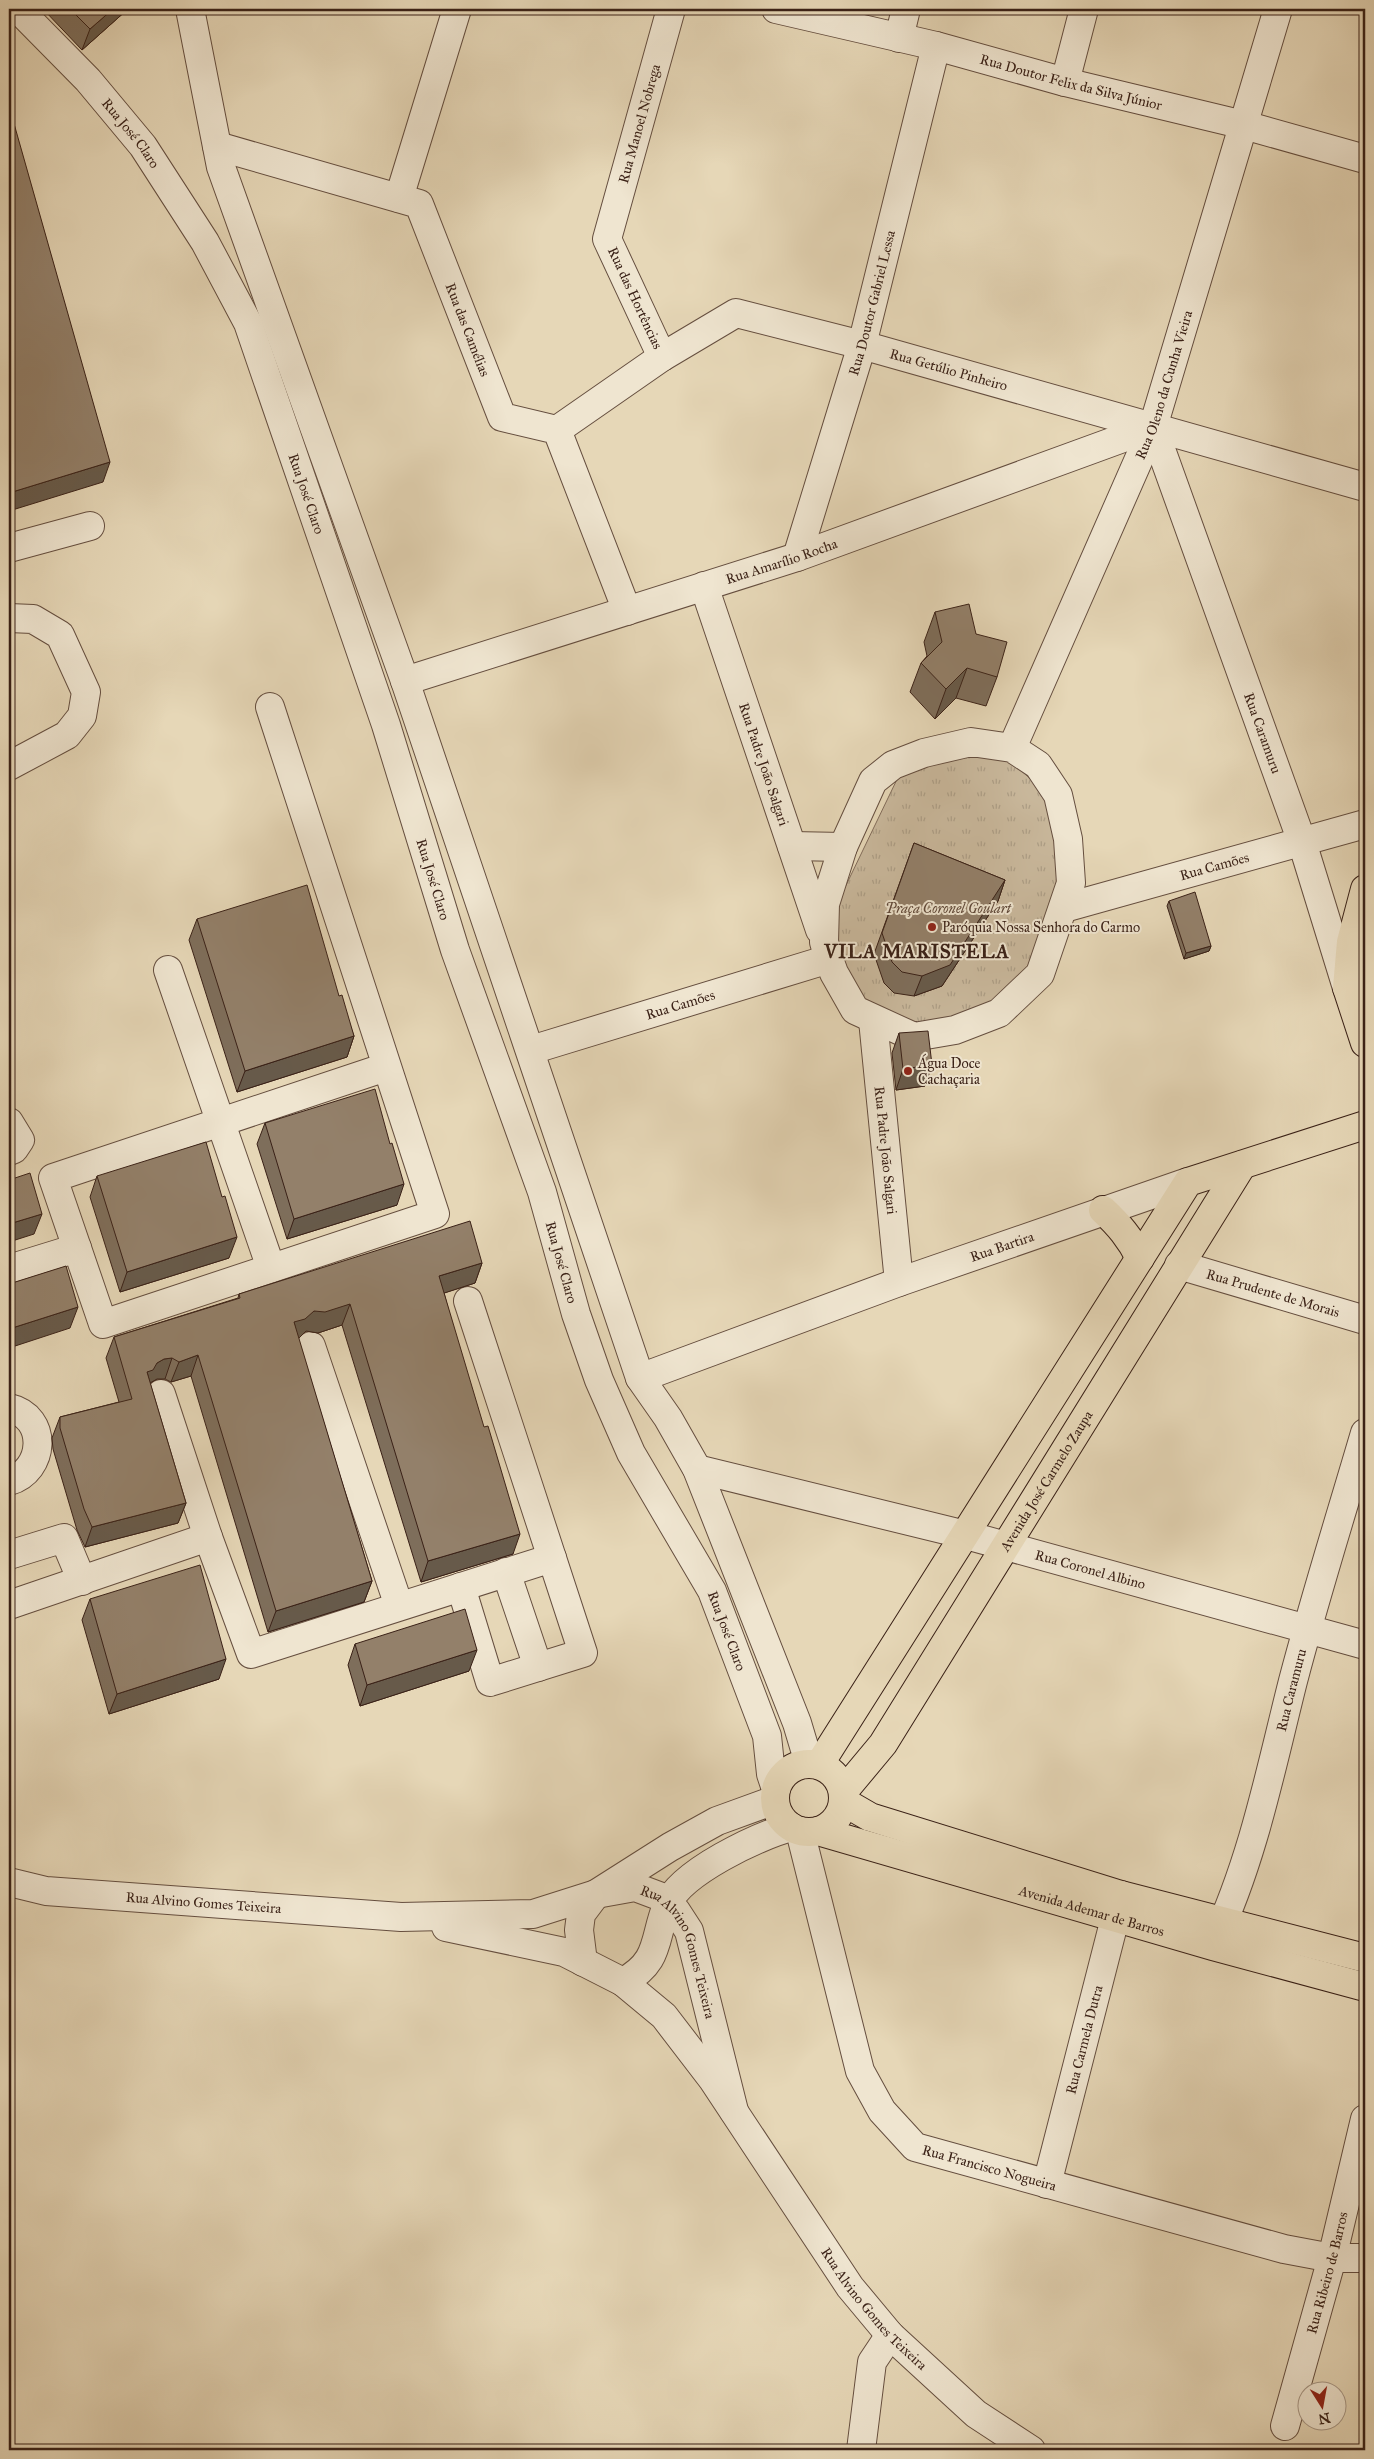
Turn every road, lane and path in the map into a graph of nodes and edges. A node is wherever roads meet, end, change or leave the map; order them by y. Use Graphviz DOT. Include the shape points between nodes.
graph roads {
  1 [pos="18,9"];
  2 [pos="190,9"];
  3 [pos="457,9"];
  4 [pos="671,9"];
  5 [pos="776,9"];
  6 [pos="906,9"];
  7 [pos="1084,9"];
  8 [pos="1278,9"];
  9 [pos="899,38"];
  10 [pos="936,46"];
  11 [pos="1065,82"];
  12 [pos="1244,125"];
  13 [pos="217,146"];
  14 [pos="1365,160"];
  15 [pos="399,198"];
  16 [pos="607,239"];
  17 [pos="862,345"];
  18 [pos="662,357"];
  19 [pos="1153,426"];
  20 [pos="557,430"];
  21 [pos="1365,487"];
  22 [pos="90,526"];
  23 [pos="9,548"];
  24 [pos="797,557"];
  25 [pos="704,586"];
  26 [pos="627,611"];
  27 [pos="9,618"];
  28 [pos="405,681"];
  29 [pos="270,707"];
  30 [pos="1012,748"];
  31 [pos="9,766"];
  32 [pos="1365,824"];
  33 [pos="1302,842"];
  34 [pos="792,846"];
  35 [pos="843,847"];
  36 [pos="1365,889"];
  37 [pos="1064,908"];
  38 [pos="826,950"];
  39 [pos="1365,964"];
  40 [pos="168,970"];
  41 [pos="1356,991"];
  42 [pos="873,1020"];
  43 [pos="1365,1043"];
  44 [pos="531,1050"];
  45 [pos="386,1067"];
  46 [pos="9,1122"];
  47 [pos="222,1122"];
  48 [pos="1365,1125"];
  49 [pos="9,1152"];
  50 [pos="1242,1165"];
  51 [pos="1188,1182"];
  52 [pos="1103,1210"];
  53 [pos="77,1248"];
  54 [pos="1140,1258"];
  55 [pos="1179,1265"];
  56 [pos="271,1268"];
  57 [pos="9,1269"];
  58 [pos="899,1282"];
  59 [pos="468,1301"];
  60 [pos="1365,1320"];
  61 [pos="311,1346"];
  62 [pos="640,1378"];
  63 [pos="161,1394"];
  64 [pos="9,1408"];
  65 [pos="1365,1433"];
  66 [pos="698,1469"];
  67 [pos="9,1481"];
  68 [pos="966,1535"];
  69 [pos="208,1537"];
  70 [pos="1007,1546"];
  71 [pos="9,1555"];
  72 [pos="552,1558"];
  73 [pos="506,1572"];
  74 [pos="82,1581"];
  75 [pos="461,1587"];
  76 [pos="9,1605"];
  77 [pos="399,1606"];
  78 [pos="1307,1628"];
  79 [pos="1365,1644"];
  80 [pos="538,1667"];
  81 [pos="814,1764"];
  82 [pos="775,1794"];
  83 [pos="844,1797"];
  84 [pos="803,1830"];
  85 [pos="9,1882"];
  86 [pos="596,1894"];
  87 [pos="667,1904"];
  88 [pos="1118,1906"];
  89 [pos="401,1917"];
  90 [pos="1224,1920"];
  91 [pos="1213,1946"];
  92 [pos="1365,1958"];
  93 [pos="584,1962"];
  94 [pos="623,1982"];
  95 [pos="1365,1987"];
  96 [pos="734,2111"];
  97 [pos="1365,2119"];
  98 [pos="1047,2184"];
  99 [pos="1332,2258"];
  100 [pos="1365,2258"];
  101 [pos="890,2335"];
  102 [pos="1285,2426"];
  103 [pos="861,2450"];
  104 [pos="1031,2450"];
  1 -- 82 [label="street, Rua José Claro" via="88,80 143,146 205,242 248,323 386,725 456,950 542,1192 576,1314 599,1380 631,1453 712,1591 767,1736"];
  2 -- 13 [label="street"];
  3 -- 15 [label="street"];
  4 -- 16 [label="street, Rua Manoel Nobrega"];
  5 -- 9 [label="street, Rua Doutor Felix da Silva Júnior"];
  6 -- 9 [label="street"];
  7 -- 11 [label="street"];
  8 -- 12 [label="street, Rua Oleno da Cunha Vieira"];
  9 -- 10 [label="street, Rua Doutor Felix da Silva Júnior"];
  10 -- 11 [label="street, Rua Doutor Felix da Silva Júnior"];
  10 -- 17 [label="street, Rua Doutor Gabriel Lessa"];
  11 -- 12 [label="street, Rua Doutor Felix da Silva Júnior"];
  12 -- 14 [label="street, Rua Doutor Felix da Silva Júnior"];
  12 -- 19 [label="street, Rua Oleno da Cunha Vieira"];
  13 -- 15 [label="street, Rua das Camélias"];
  13 -- 28 [label="street" via="221,167"];
  15 -- 20 [label="street, Rua das Camélias" via="419,204 502,417"];
  16 -- 18 [label="street, Rua das Hortências"];
  17 -- 18 [label="street, Rua Getúlio Pinheiro" via="736,313"];
  17 -- 19 [label="street, Rua Getúlio Pinheiro"];
  17 -- 24 [label="street, Rua Doutor Gabriel Lessa"];
  18 -- 20 [label="street, Rua Getúlio Pinheiro"];
  19 -- 21 [label="street, Rua Getúlio Pinheiro"];
  19 -- 24 [label="street, Rua Amarílio Rocha"];
  19 -- 30 [label="street, Rua Oleno da Cunha Vieira"];
  19 -- 33 [label="street, Rua Caramuru"];
  20 -- 26 [label="street"];
  22 -- 23 [label="street"];
  24 -- 25 [label="street, Rua Amarílio Rocha"];
  25 -- 26 [label="street, Rua Amarílio Rocha"];
  25 -- 34 [label="street, Rua Padre João Salgari"];
  26 -- 28 [label="street, Rua Amarílio Rocha"];
  27 -- 31 [label="street" via="33,619 60,635 86,692 82,716 67,735"];
  28 -- 44 [label="street"];
  29 -- 45 [label="street"];
  30 -- 35 [label="street" via="971,742 924,753 893,765 873,780"];
  30 -- 37 [label="street" via="1038,765 1058,795 1068,838 1072,883"];
  32 -- 33 [label="street, Rua Camões"];
  33 -- 37 [label="street, Rua Camões"];
  33 -- 41 [label="street, Rua Caramuru"];
  34 -- 35 [label="street"];
  34 -- 38 [label="street, Rua Padre João Salgari"];
  35 -- 38 [label="street" via="825,904"];
  36 -- 41 [label="main road" via="1351,942"];
  37 -- 42 [label="street" via="1040,974 999,1013 955,1030 914,1037"];
  38 -- 42 [label="street" via="834,973 855,1010"];
  38 -- 44 [label="street, Rua Camões"];
  39 -- 41 [label="main road"];
  40 -- 47 [label="street"];
  41 -- 43 [label="main road, Rua Caramuru"];
  42 -- 58 [label="street, Rua Padre João Salgari"];
  44 -- 62 [label="street"];
  45 -- 47 [label="street"];
  45 -- 56 [label="street" via="435,1214"];
  46 -- 49 [label="street" via="20,1140"];
  47 -- 53 [label="street" via="53,1178"];
  47 -- 56 [label="street"];
  48 -- 50 [label="main road, Rua Bartira"];
  50 -- 51 [label="main road, Rua Bartira"];
  50 -- 55 [label="main road, Avenida José Carmelo Zaupa"];
  51 -- 52 [label="street, Rua Bartira"];
  51 -- 54 [label="main road"];
  52 -- 54 [label="main road" via="1132,1241"];
  52 -- 58 [label="street, Rua Bartira"];
  53 -- 56 [label="street" via="103,1324"];
  53 -- 57 [label="street"];
  54 -- 68 [label="main road"];
  55 -- 60 [label="street, Rua Prudente de Morais"];
  55 -- 70 [label="main road, Avenida José Carmelo Zaupa"];
  58 -- 62 [label="street, Rua Bartira"];
  59 -- 72 [label="street"];
  61 -- 77 [label="street"];
  62 -- 66 [label="street"];
  63 -- 69 [label="street"];
  64 -- 67 [label="street" via="25,1416 33,1425 38,1449 28,1471"];
  65 -- 78 [label="street, Rua Caramuru"];
  66 -- 68 [label="street, Rua Coronel Albino"];
  66 -- 81 [label="street"];
  68 -- 70 [label="street, Rua Coronel Albino"];
  68 -- 81 [label="main road"];
  69 -- 74 [label="street"];
  69 -- 77 [label="street" via="251,1654"];
  70 -- 78 [label="street, Rua Coronel Albino"];
  70 -- 83 [label="main road, Avenida José Carmelo Zaupa" via="883,1744"];
  71 -- 74 [label="street" via="64,1538"];
  72 -- 73 [label="street"];
  72 -- 80 [label="street" via="583,1653"];
  73 -- 75 [label="street"];
  73 -- 80 [label="street"];
  74 -- 76 [label="street"];
  75 -- 77 [label="street"];
  75 -- 80 [label="street" via="490,1682"];
  78 -- 79 [label="street, Rua Coronel Albino"];
  78 -- 90 [label="street, Rua Caramuru" via="1251,1843"];
  81 -- 82 [label="main road" via="788,1771 780,1779"];
  81 -- 83 [label="main road" via="836,1775"];
  82 -- 84 [label="main road" via="777,1810 783,1820"];
  82 -- 86 [label="street" via="670,1847"];
  83 -- 84 [label="main road" via="835,1820"];
  83 -- 88 [label="main road, Avenida Ademar de Barros" via="870,1817"];
  84 -- 87 [label="street" via="774,1832 698,1871"];
  84 -- 88 [label="main road, Avenida Ademar de Barros"];
  84 -- 98 [label="street, Rua Francisco Nogueira" via="860,2071 882,2111 915,2147"];
  85 -- 89 [label="street, Rua Alvino Gomes Teixeira" via="46,1891"];
  86 -- 87 [label="street, Rua Alvino Gomes Teixeira" via="636,1887 659,1896"];
  86 -- 89 [label="street, Rua Alvino Gomes Teixeira" via="533,1914"];
  86 -- 93 [label="street" via="581,1914 579,1930"];
  87 -- 94 [label="street" via="655,1948 647,1964 638,1974"];
  87 -- 96 [label="street, Rua Alvino Gomes Teixeira" via="689,1930"];
  88 -- 90 [label="main road, Avenida Ademar de Barros"];
  88 -- 91 [label="main road, Avenida Ademar de Barros"];
  88 -- 98 [label="street, Rua Carmela Dutra"];
  89 -- 93 [label="street, Rua Alvino Gomes Teixeira" via="564,1952"];
  90 -- 91 [label="street, Rua Caramuru"];
  90 -- 92 [label="main road, Avenida Ademar de Barros"];
  91 -- 95 [label="main road, Avenida Ademar de Barros"];
  93 -- 94 [label="street, Rua Alvino Gomes Teixeira"];
  94 -- 96 [label="street, Rua Alvino Gomes Teixeira" via="664,2016"];
  96 -- 101 [label="street, Rua Alvino Gomes Teixeira" via="850,2287"];
  97 -- 99 [label="street, Rua Ribeiro de Barros"];
  98 -- 99 [label="street, Rua Francisco Nogueira" via="1284,2249"];
  99 -- 100 [label="street, Rua Francisco Nogueira"];
  99 -- 102 [label="street, Rua Ribeiro de Barros"];
  101 -- 103 [label="street" via="872,2362"];
  101 -- 104 [label="street, Rua Alvino Gomes Teixeira" via="976,2414"];
}
